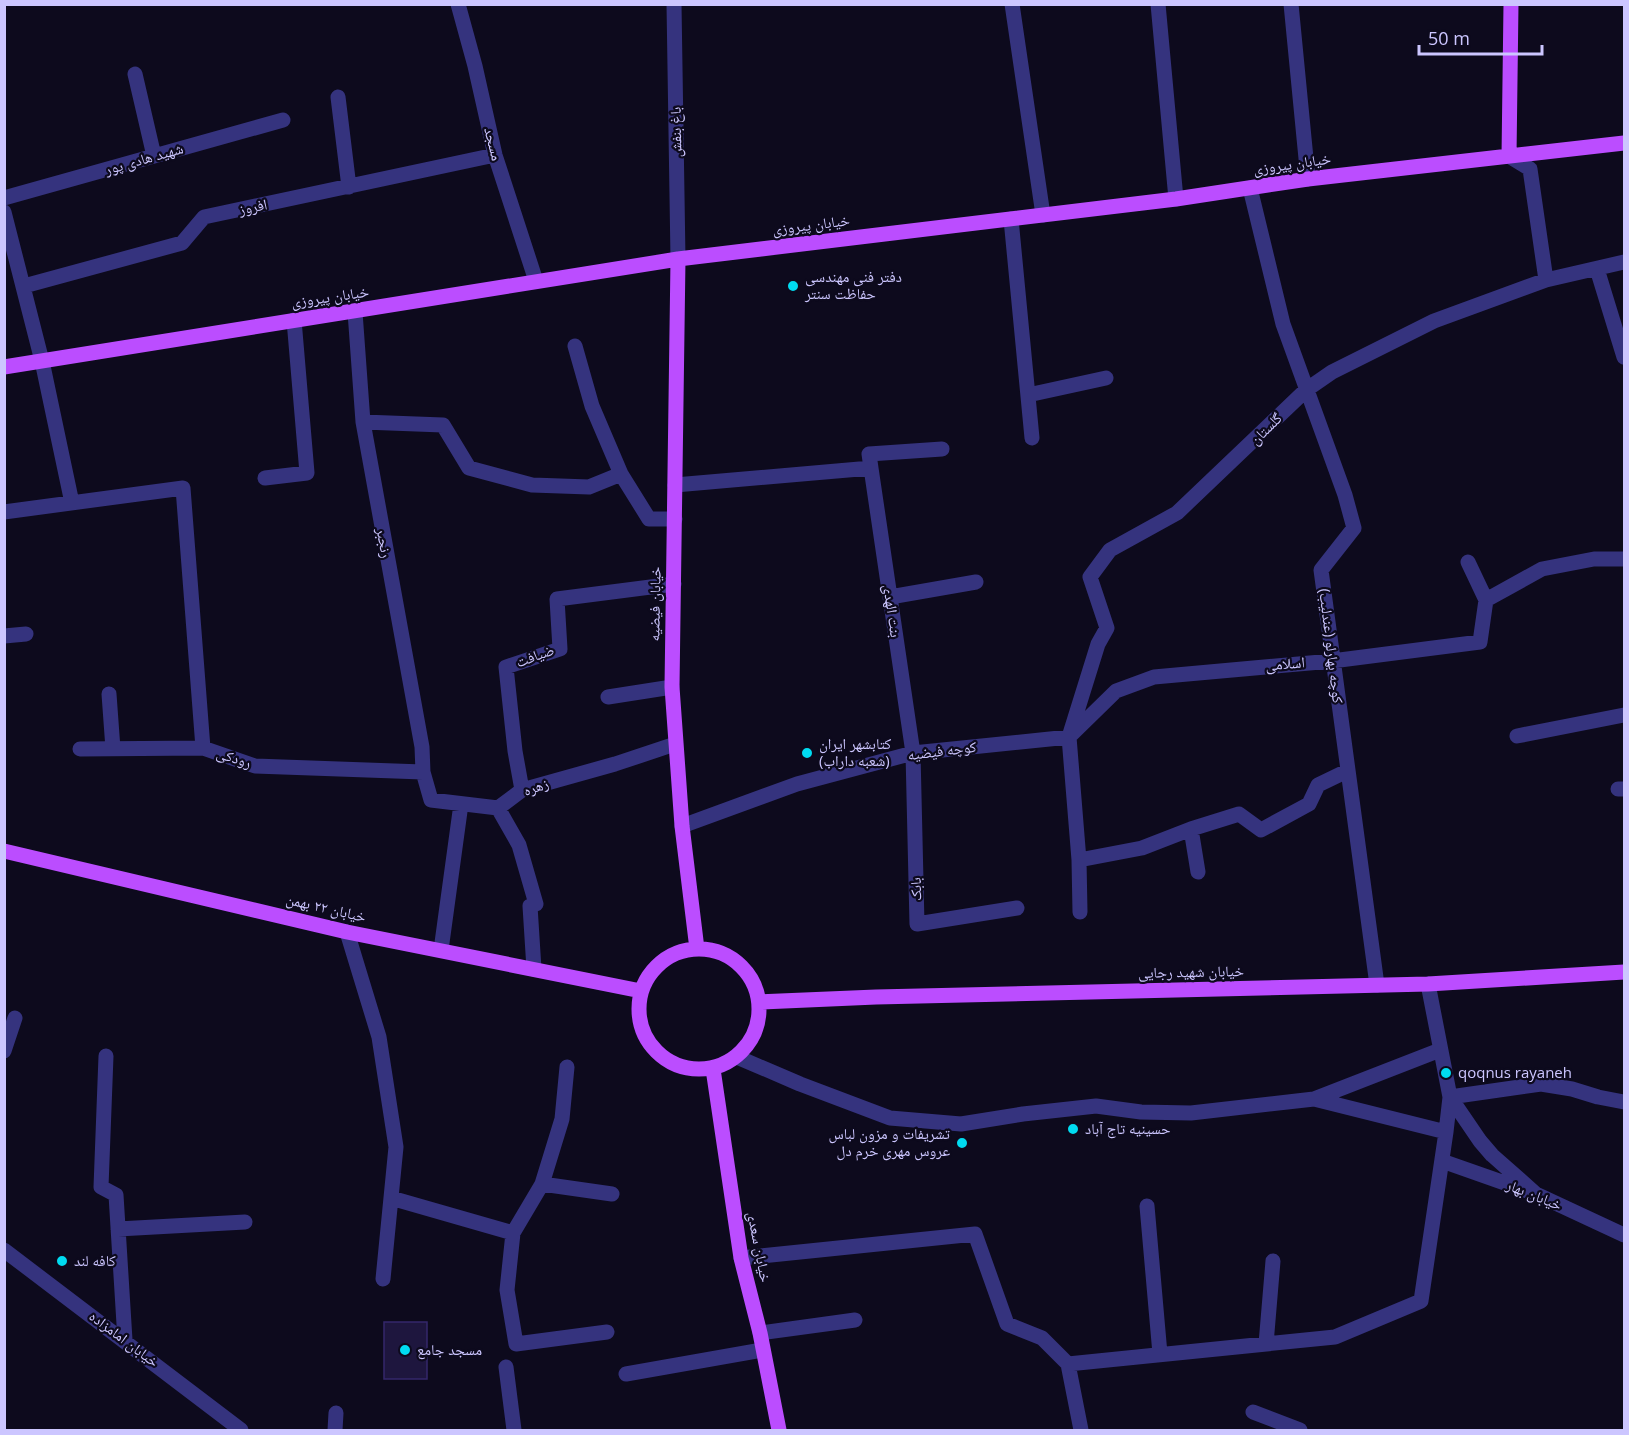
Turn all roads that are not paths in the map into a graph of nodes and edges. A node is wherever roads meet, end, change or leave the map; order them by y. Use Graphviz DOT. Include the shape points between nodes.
graph roads {
  1 [pos="458,4"];
  2 [pos="674,4"];
  3 [pos="1012,4"];
  4 [pos="1158,4"];
  5 [pos="1291,4"];
  6 [pos="1511,4"];
  7 [pos="135,74"];
  8 [pos="338,97"];
  9 [pos="283,120"];
  10 [pos="1624,143"];
  11 [pos="154,156"];
  12 [pos="495,156"];
  13 [pos="1509,156"];
  14 [pos="1308,178"];
  15 [pos="349,187"];
  16 [pos="1250,188"];
  17 [pos="4,198"];
  18 [pos="1176,199"];
  19 [pos="4,212"];
  20 [pos="1043,215"];
  21 [pos="1011,219"];
  22 [pos="678,259"];
  23 [pos="1624,262"];
  24 [pos="1598,270"];
  25 [pos="1546,280"];
  26 [pos="536,281"];
  27 [pos="24,286"];
  28 [pos="355,312"];
  29 [pos="294,320"];
  30 [pos="575,346"];
  31 [pos="1624,357"];
  32 [pos="42,361"];
  33 [pos="4,367"];
  34 [pos="1106,378"];
  35 [pos="1306,390"];
  36 [pos="1028,395"];
  37 [pos="363,422"];
  38 [pos="1032,438"];
  39 [pos="942,449"];
  40 [pos="871,468"];
  41 [pos="621,474"];
  42 [pos="265,478"];
  43 [pos="675,485"];
  44 [pos="72,503"];
  45 [pos="4,512"];
  46 [pos="675,519"];
  47 [pos="1624,559"];
  48 [pos="1468,562"];
  49 [pos="976,582"];
  50 [pos="674,584"];
  51 [pos="890,597"];
  52 [pos="1486,600"];
  53 [pos="26,634"];
  54 [pos="4,636"];
  55 [pos="1332,661"];
  56 [pos="672,687"];
  57 [pos="109,694"];
  58 [pos="608,697"];
  59 [pos="1624,715"];
  60 [pos="1517,736"];
  61 [pos="1069,737"];
  62 [pos="675,744"];
  63 [pos="203,748"];
  64 [pos="80,749"];
  65 [pos="113,749"];
  66 [pos="913,753"];
  67 [pos="1347,771"];
  68 [pos="423,772"];
  69 [pos="522,790"];
  70 [pos="461,804"];
  71 [pos="498,808"];
  72 [pos="682,826"];
  73 [pos="1191,829"];
  74 [pos="4,851"];
  75 [pos="1079,860"];
  76 [pos="1198,872"];
  77 [pos="1017,908"];
  78 [pos="1080,912"];
  79 [pos="347,932"];
  80 [pos="697,949"];
  81 [pos="441,950"];
  82 [pos="534,969"];
  83 [pos="1624,972"];
  84 [pos="1428,984"];
  85 [pos="1377,985"];
  86 [pos="640,991"];
  87 [pos="759,1002"];
  88 [pos="15,1018"];
  89 [pos="1440,1050"];
  90 [pos="4,1051"];
  91 [pos="106,1056"];
  92 [pos="737,1057"];
  93 [pos="567,1067"];
  94 [pos="713,1069"];
  95 [pos="1450,1096"];
  96 [pos="1314,1099"];
  97 [pos="1624,1102"];
  98 [pos="1446,1132"];
  99 [pos="1442,1161"];
  100 [pos="542,1184"];
  101 [pos="612,1194"];
  102 [pos="1536,1194"];
  103 [pos="391,1198"];
  104 [pos="1147,1206"];
  105 [pos="245,1222"];
  106 [pos="118,1229"];
  107 [pos="513,1233"];
  108 [pos="1624,1235"];
  109 [pos="4,1250"];
  110 [pos="741,1258"];
  111 [pos="1273,1261"];
  112 [pos="383,1279"];
  113 [pos="855,1320"];
  114 [pos="607,1332"];
  115 [pos="760,1333"];
  116 [pos="125,1340"];
  117 [pos="1266,1344"];
  118 [pos="762,1350"];
  119 [pos="1160,1354"];
  120 [pos="1068,1364"];
  121 [pos="506,1367"];
  122 [pos="626,1374"];
  123 [pos="1253,1412"];
  124 [pos="336,1413"];
  125 [pos="238,1429"];
  126 [pos="335,1431"];
  127 [pos="514,1431"];
  128 [pos="778,1431"];
  129 [pos="1081,1431"];
  130 [pos="1300,1431"];
  1 -- 12 [label="street, مسجد"];
  2 -- 22 [label="street, باغ بنفش"];
  3 -- 20 [label="street"];
  4 -- 18 [label="street"];
  5 -- 14 [label="street"];
  6 -- 13 [label="main road"];
  7 -- 11 [label="street"];
  8 -- 15 [label="street"];
  9 -- 11 [label="street, شهید هادی پور"];
  10 -- 13 [label="main road, خیابان پیروزی"];
  11 -- 17 [label="street, شهید هادی پور"];
  12 -- 15 [label="street, افروز"];
  12 -- 26 [label="street, مسجد"];
  13 -- 14 [label="main road, خیابان پیروزی"];
  13 -- 25 [label="street" via="1530,169"];
  14 -- 16 [label="main road, خیابان پیروزی"];
  15 -- 27 [label="street, افروز" via="204,217 182,243"];
  16 -- 18 [label="main road, خیابان پیروزی"];
  16 -- 35 [label="street, کوچه بهارلو (عندلیب)" via="1283,324"];
  18 -- 20 [label="main road, خیابان پیروزی"];
  19 -- 27 [label="street"];
  20 -- 21 [label="main road, خیابان پیروزی"];
  21 -- 22 [label="main road, خیابان پیروزی"];
  21 -- 36 [label="street"];
  22 -- 26 [label="main road, خیابان پیروزی"];
  22 -- 43 [label="main road, خیابان فیضیه"];
  23 -- 24 [label="street, گلستان"];
  24 -- 25 [label="street, گلستان"];
  24 -- 31 [label="street"];
  25 -- 35 [label="street, گلستان" via="1434,321 1332,372"];
  26 -- 28 [label="main road, خیابان پیروزی"];
  27 -- 32 [label="street"];
  28 -- 29 [label="main road, خیابان پیروزی"];
  28 -- 37 [label="street, رنجبر"];
  29 -- 32 [label="main road, خیابان پیروزی"];
  29 -- 42 [label="street" via="307,473"];
  30 -- 41 [label="street" via="592,406"];
  32 -- 33 [label="main road, خیابان پیروزی"];
  32 -- 44 [label="street"];
  34 -- 36 [label="street"];
  35 -- 55 [label="street, کوچه بهارلو (عندلیب)" via="1354,528 1321,570"];
  35 -- 61 [label="street, گلستان" via="1177,513 1110,550 1090,577 1107,628 1098,644"];
  36 -- 38 [label="street"];
  37 -- 41 [label="street" via="443,425 469,468 532,486 589,487"];
  37 -- 68 [label="street, رنجبر" via="422,747"];
  39 -- 40 [label="street" via="869,454"];
  40 -- 43 [label="street"];
  40 -- 51 [label="street, بنت الهدی"];
  41 -- 46 [label="street" via="649,519"];
  43 -- 46 [label="main road, خیابان فیضیه"];
  44 -- 45 [label="street"];
  44 -- 63 [label="street" via="183,488"];
  46 -- 50 [label="main road, خیابان فیضیه"];
  47 -- 52 [label="street" via="1594,559 1542,569"];
  48 -- 52 [label="street"];
  49 -- 51 [label="street"];
  50 -- 56 [label="main road, خیابان فیضیه"];
  50 -- 69 [label="street, ضیافت" via="556,599 560,649 506,667"];
  51 -- 66 [label="street, بنت الهدی"];
  52 -- 55 [label="street, اسلامی" via="1480,642"];
  53 -- 54 [label="street"];
  55 -- 61 [label="street, اسلامی" via="1154,677 1116,691"];
  55 -- 67 [label="street, کوچه بهارلو (عندلیب)"];
  56 -- 58 [label="street"];
  56 -- 62 [label="main road, خیابان فیضیه"];
  57 -- 65 [label="street"];
  59 -- 60 [label="street"];
  61 -- 66 [label="street, کوچه فیضیه"];
  61 -- 75 [label="street"];
  62 -- 69 [label="street, زهره"];
  62 -- 72 [label="main road, خیابان فیضیه"];
  63 -- 65 [label="street, رودکی"];
  63 -- 68 [label="street, رودکی" via="255,766"];
  64 -- 65 [label="street, رودکی"];
  66 -- 72 [label="street, کوچه فیضیه" via="796,784"];
  66 -- 77 [label="street, بابک" via="917,924"];
  67 -- 73 [label="street" via="1318,785 1309,804 1261,830 1239,814"];
  67 -- 85 [label="street, کوچه بهارلو (عندلیب)"];
  68 -- 70 [label="street, رنجبر" via="431,800"];
  69 -- 71 [label="street, زهره"];
  70 -- 71 [label="street"];
  70 -- 81 [label="street"];
  71 -- 82 [label="street" via="519,845 536,903 530,906"];
  72 -- 80 [label="main road, خیابان فیضیه"];
  73 -- 75 [label="street" via="1142,848"];
  73 -- 76 [label="street"];
  74 -- 79 [label="main road, خیابان ۲۲ بهمن"];
  75 -- 78 [label="street"];
  79 -- 81 [label="main road, خیابان ۲۲ بهمن"];
  79 -- 103 [label="street" via="379,1037 396,1147"];
  80 -- 86 [label="main road" via="662,961"];
  80 -- 87 [label="main road" via="731,958 754,985"];
  81 -- 82 [label="main road, خیابان ۲۲ بهمن"];
  82 -- 86 [label="main road, خیابان ۲۲ بهمن"];
  83 -- 84 [label="main road, خیابان شهید رجایی"];
  84 -- 85 [label="main road, خیابان شهید رجایی"];
  84 -- 89 [label="street"];
  85 -- 87 [label="main road, خیابان شهید رجایی"];
  86 -- 94 [label="main road" via="640,1027 648,1044 677,1066"];
  87 -- 92 [label="main road" via="753,1038"];
  88 -- 90 [label="street"];
  89 -- 95 [label="street"];
  89 -- 96 [label="street"];
  91 -- 106 [label="street" via="101,1187 116,1195"];
  92 -- 94 [label="main road"];
  92 -- 96 [label="street" via="890,1118 961,1124 1096,1106 1191,1113"];
  93 -- 100 [label="street" via="562,1119"];
  94 -- 110 [label="main road, خیابان سعدی"];
  95 -- 97 [label="street" via="1541,1084"];
  95 -- 98 [label="street"];
  95 -- 102 [label="street" via="1492,1155"];
  96 -- 98 [label="street"];
  98 -- 99 [label="street"];
  99 -- 102 [label="street, خیابان بهار"];
  99 -- 117 [label="street" via="1421,1301 1335,1337"];
  100 -- 101 [label="street"];
  100 -- 107 [label="street"];
  102 -- 108 [label="street, خیابان بهار"];
  103 -- 107 [label="street"];
  103 -- 112 [label="street"];
  104 -- 119 [label="street"];
  105 -- 106 [label="street"];
  106 -- 116 [label="street"];
  107 -- 114 [label="street" via="507,1290 516,1344"];
  109 -- 116 [label="street, خیابان امامزاده"];
  110 -- 115 [label="main road, خیابان سعدی"];
  110 -- 120 [label="street" via="975,1234 1007,1324 1042,1338"];
  111 -- 117 [label="street"];
  113 -- 115 [label="street"];
  115 -- 118 [label="main road, خیابان سعدی"];
  116 -- 125 [label="street, خیابان امامزاده"];
  117 -- 119 [label="street"];
  118 -- 122 [label="street"];
  118 -- 128 [label="main road, خیابان سعدی"];
  119 -- 120 [label="street"];
  120 -- 129 [label="street"];
  121 -- 127 [label="street"];
  123 -- 130 [label="street"];
  124 -- 126 [label="street"];
}
